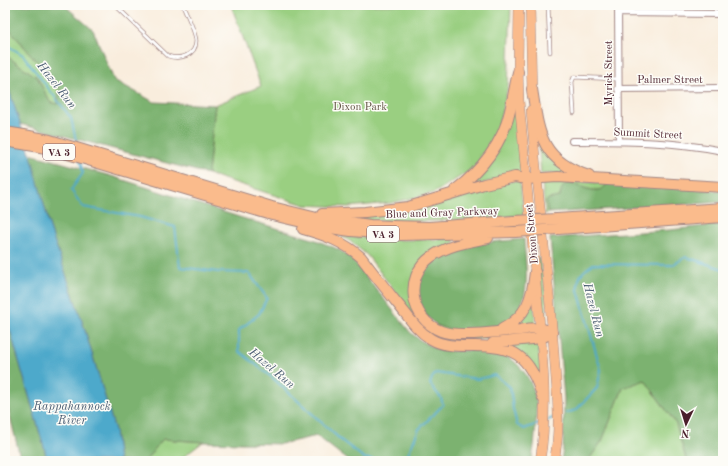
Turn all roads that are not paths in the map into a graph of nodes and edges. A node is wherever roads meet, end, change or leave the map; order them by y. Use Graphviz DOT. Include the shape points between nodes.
graph roads {
  1 [pos="115,5"];
  2 [pos="183,5"];
  3 [pos="519,5"];
  4 [pos="530,5"];
  5 [pos="548,5"];
  6 [pos="618,5"];
  7 [pos="618,13"];
  8 [pos="723,14"];
  9 [pos="550,52"];
  10 [pos="518,72"];
  11 [pos="618,79"];
  12 [pos="723,88"];
  13 [pos="532,89"];
  14 [pos="618,89"];
  15 [pos="574,113"];
  16 [pos="5,132"];
  17 [pos="5,141"];
  18 [pos="572,141"];
  19 [pos="619,141"];
  20 [pos="723,151"];
  21 [pos="111,164"];
  22 [pos="537,178"];
  23 [pos="526,179"];
  24 [pos="606,180"];
  25 [pos="723,187"];
  26 [pos="447,195"];
  27 [pos="723,208"];
  28 [pos="253,210"];
  29 [pos="300,214"];
  30 [pos="723,217"];
  31 [pos="558,224"];
  32 [pos="515,227"];
  33 [pos="535,272"];
  34 [pos="499,331"];
  35 [pos="540,333"];
  36 [pos="552,333"];
  37 [pos="478,345"];
  38 [pos="543,398"];
  39 [pos="540,461"];
  40 [pos="554,461"];
  1 -- 2 [label="lane" via="168,56 180,58 190,53 196,41"];
  3 -- 10 [label="main road, Dixon Street"];
  4 -- 13 [label="main road, Dixon Street"];
  5 -- 9 [label="lane"];
  6 -- 7 [label="street, Myrick Street"];
  7 -- 8 [label="street"];
  7 -- 11 [label="street, Myrick Street"];
  10 -- 23 [label="main road, Dixon Street"];
  10 -- 26 [label="highway" via="505,129 498,143 476,172"];
  11 -- 14 [label="street, Myrick Street"];
  11 -- 15 [label="lane" via="574,77"];
  12 -- 14 [label="street, Palmer Street"];
  13 -- 22 [label="main road, Dixon Street"];
  13 -- 24 [label="highway" via="540,133 550,153 575,171"];
  14 -- 19 [label="street, Myrick Street"];
  16 -- 21 [label="highway, Blue and Gray Parkway / VA 3" via="50,140"];
  17 -- 21 [label="highway, Blue and Gray Parkway / VA 3"];
  18 -- 19 [label="street, Summit Street"];
  19 -- 20 [label="street, Summit Street" via="675,144"];
  21 -- 28 [label="highway, Blue and Gray Parkway / VA 3"];
  21 -- 29 [label="highway, Blue and Gray Parkway / VA 3"];
  22 -- 23 [label="highway"];
  22 -- 24 [label="highway"];
  22 -- 36 [label="main road, Dixon Street"];
  23 -- 26 [label="highway" via="516,177 496,180"];
  23 -- 33 [label="main road, Dixon Street"];
  24 -- 25 [label="highway"];
  26 -- 29 [label="highway" via="420,204 384,210"];
  27 -- 31 [label="highway, Blue and Gray Parkway / VA 3"];
  28 -- 32 [label="highway, Blue and Gray Parkway / VA 3" via="296,222 378,234 429,235"];
  28 -- 37 [label="highway" via="336,240 354,251 418,330 432,340 452,346"];
  29 -- 32 [label="highway, Blue and Gray Parkway / VA 3" via="393,226"];
  30 -- 31 [label="highway, Blue and Gray Parkway / VA 3"];
  31 -- 32 [label="highway, Blue and Gray Parkway / VA 3, bridge"];
  32 -- 34 [label="highway" via="438,252 422,266 413,289 418,312 428,324 443,332 458,334"];
  33 -- 34 [label="highway" via="527,308 516,321"];
  33 -- 35 [label="main road, Dixon Street"];
  34 -- 35 [label="highway"];
  35 -- 36 [label="highway"];
  35 -- 37 [label="highway"];
  35 -- 38 [label="main road, Dixon Street"];
  36 -- 40 [label="main road, Dixon Street" via="557,440"];
  37 -- 38 [label="highway" via="499,346 523,359 538,381"];
  38 -- 39 [label="main road, Dixon Street"];
}
